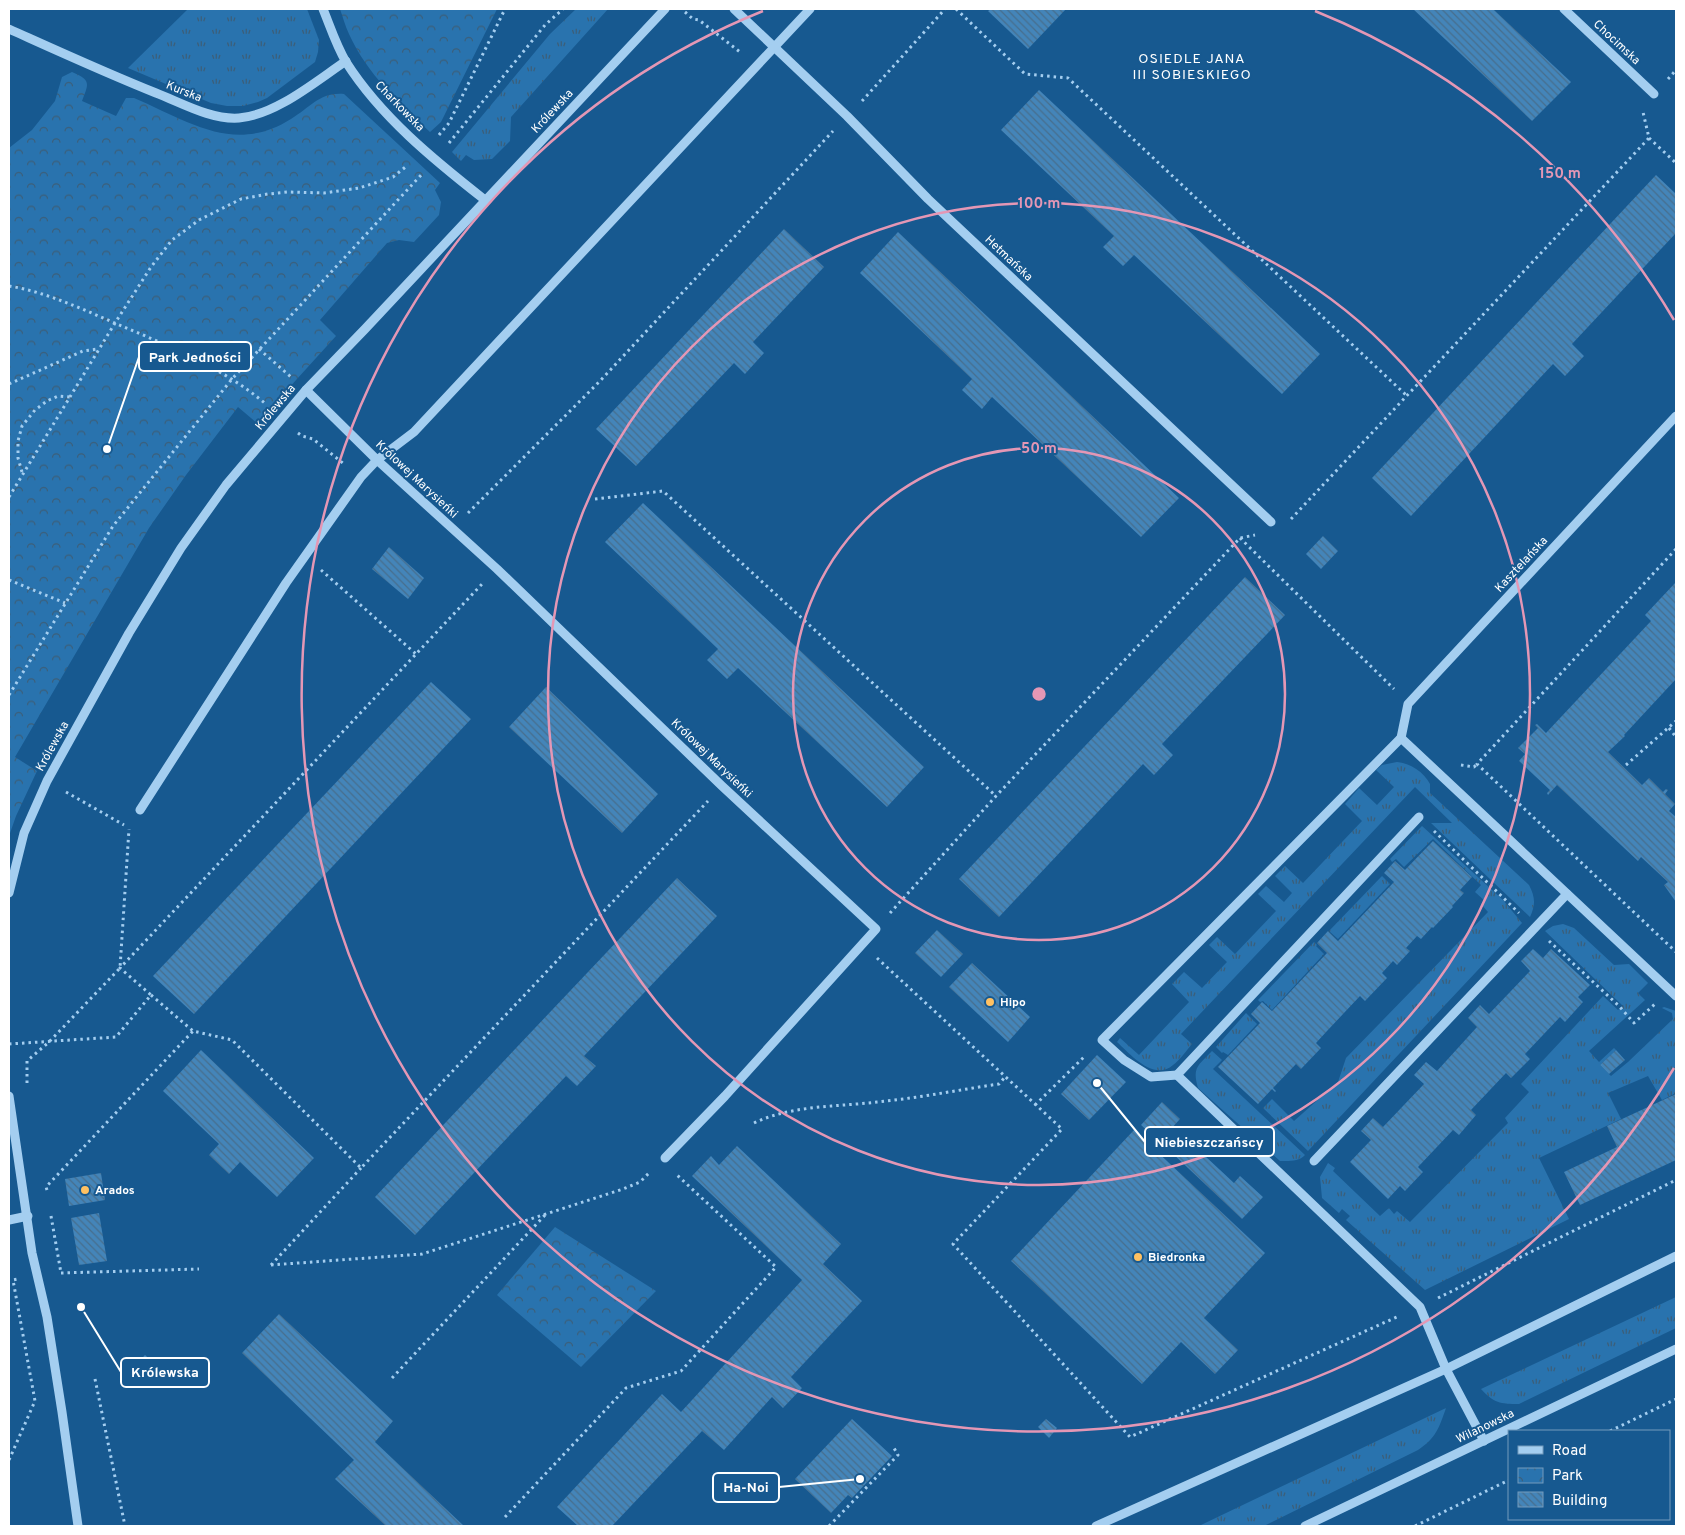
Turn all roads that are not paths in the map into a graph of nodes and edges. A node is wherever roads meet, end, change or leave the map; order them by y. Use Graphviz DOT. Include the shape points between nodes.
graph roads {
  1 [pos="323,9"];
  2 [pos="665,9"];
  3 [pos="734,9"];
  4 [pos="810,9"];
  5 [pos="1564,9"];
  6 [pos="9,29"];
  7 [pos="774,46"];
  8 [pos="346,61"];
  9 [pos="1654,94"];
  10 [pos="485,200"];
  11 [pos="306,390"];
  12 [pos="1676,416"];
  13 [pos="377,460"];
  14 [pos="1271,522"];
  15 [pos="1401,738"];
  16 [pos="140,810"];
  17 [pos="1419,817"];
  18 [pos="9,893"];
  19 [pos="1568,894"];
  20 [pos="1676,996"];
  21 [pos="1177,1075"];
  22 [pos="9,1096"];
  23 [pos="664,1159"];
  24 [pos="1314,1161"];
  25 [pos="28,1216"];
  26 [pos="9,1220"];
  27 [pos="1676,1256"];
  28 [pos="1676,1349"];
  29 [pos="1446,1369"];
  30 [pos="1484,1440"];
  31 [pos="78,1526"];
  32 [pos="1096,1526"];
  33 [pos="1305,1526"];
  1 -- 8 [label="street, Charkowska"];
  2 -- 10 [label="street, Królewska"];
  3 -- 7 [label="street, Hetmańska"];
  4 -- 7 [label="street"];
  5 -- 9 [label="street, Chocimska"];
  6 -- 8 [label="street, Kurska" via="219,117 240,118 265,111"];
  7 -- 13 [label="street" via="414,432"];
  7 -- 14 [label="street, Hetmańska" via="928,199"];
  8 -- 10 [label="street, Charkowska" via="392,120"];
  10 -- 11 [label="street, Królewska"];
  11 -- 13 [label="street, Królowej Marysieńki"];
  11 -- 18 [label="street, Królewska" via="226,485 181,548 129,632 46,781 24,833"];
  12 -- 15 [label="street, Kasztelańska" via="1408,704"];
  13 -- 16 [label="street" via="361,477 286,583"];
  13 -- 23 [label="street, Królowej Marysieńki" via="497,569 876,929"];
  15 -- 19 [label="street"];
  15 -- 21 [label="street" via="1102,1040 1124,1060 1151,1077"];
  17 -- 21 [label="street"];
  19 -- 20 [label="street"];
  19 -- 24 [label="street"];
  21 -- 29 [label="street" via="1420,1307"];
  22 -- 25 [label="street"];
  25 -- 26 [label="street"];
  25 -- 31 [label="street" via="32,1253 47,1317"];
  27 -- 29 [label="street"];
  28 -- 30 [label="street, Wilanowska"];
  29 -- 30 [label="street"];
  29 -- 32 [label="street"];
  30 -- 33 [label="street, Wilanowska"];
}
